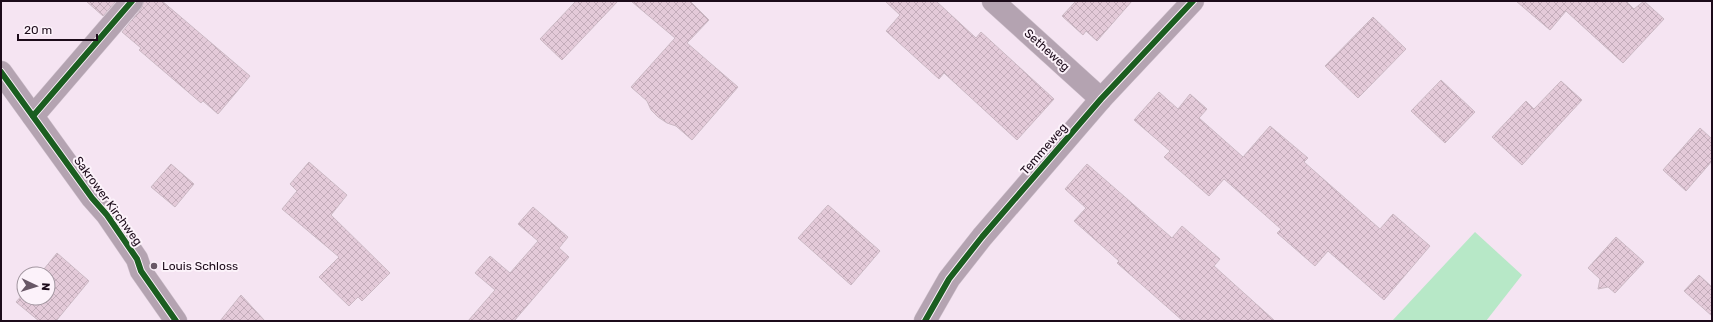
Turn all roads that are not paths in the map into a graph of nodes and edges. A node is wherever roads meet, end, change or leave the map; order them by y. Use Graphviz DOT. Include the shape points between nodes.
graph roads {
  1 [pos="132,1"];
  2 [pos="994,1"];
  3 [pos="1193,1"];
  4 [pos="1,72"];
  5 [pos="1101,99"];
  6 [pos="33,116"];
  7 [pos="176,321"];
  8 [pos="925,321"];
  1 -- 6 [label="street"];
  2 -- 5 [label="street, Setheweg"];
  3 -- 5 [label="street, Temmeweg"];
  4 -- 6 [label="street, Sakrower Kirchweg"];
  5 -- 8 [label="street, Temmeweg" via="982,237 950,279"];
  6 -- 7 [label="street, Sakrower Kirchweg" via="107,215 141,271"];
}
